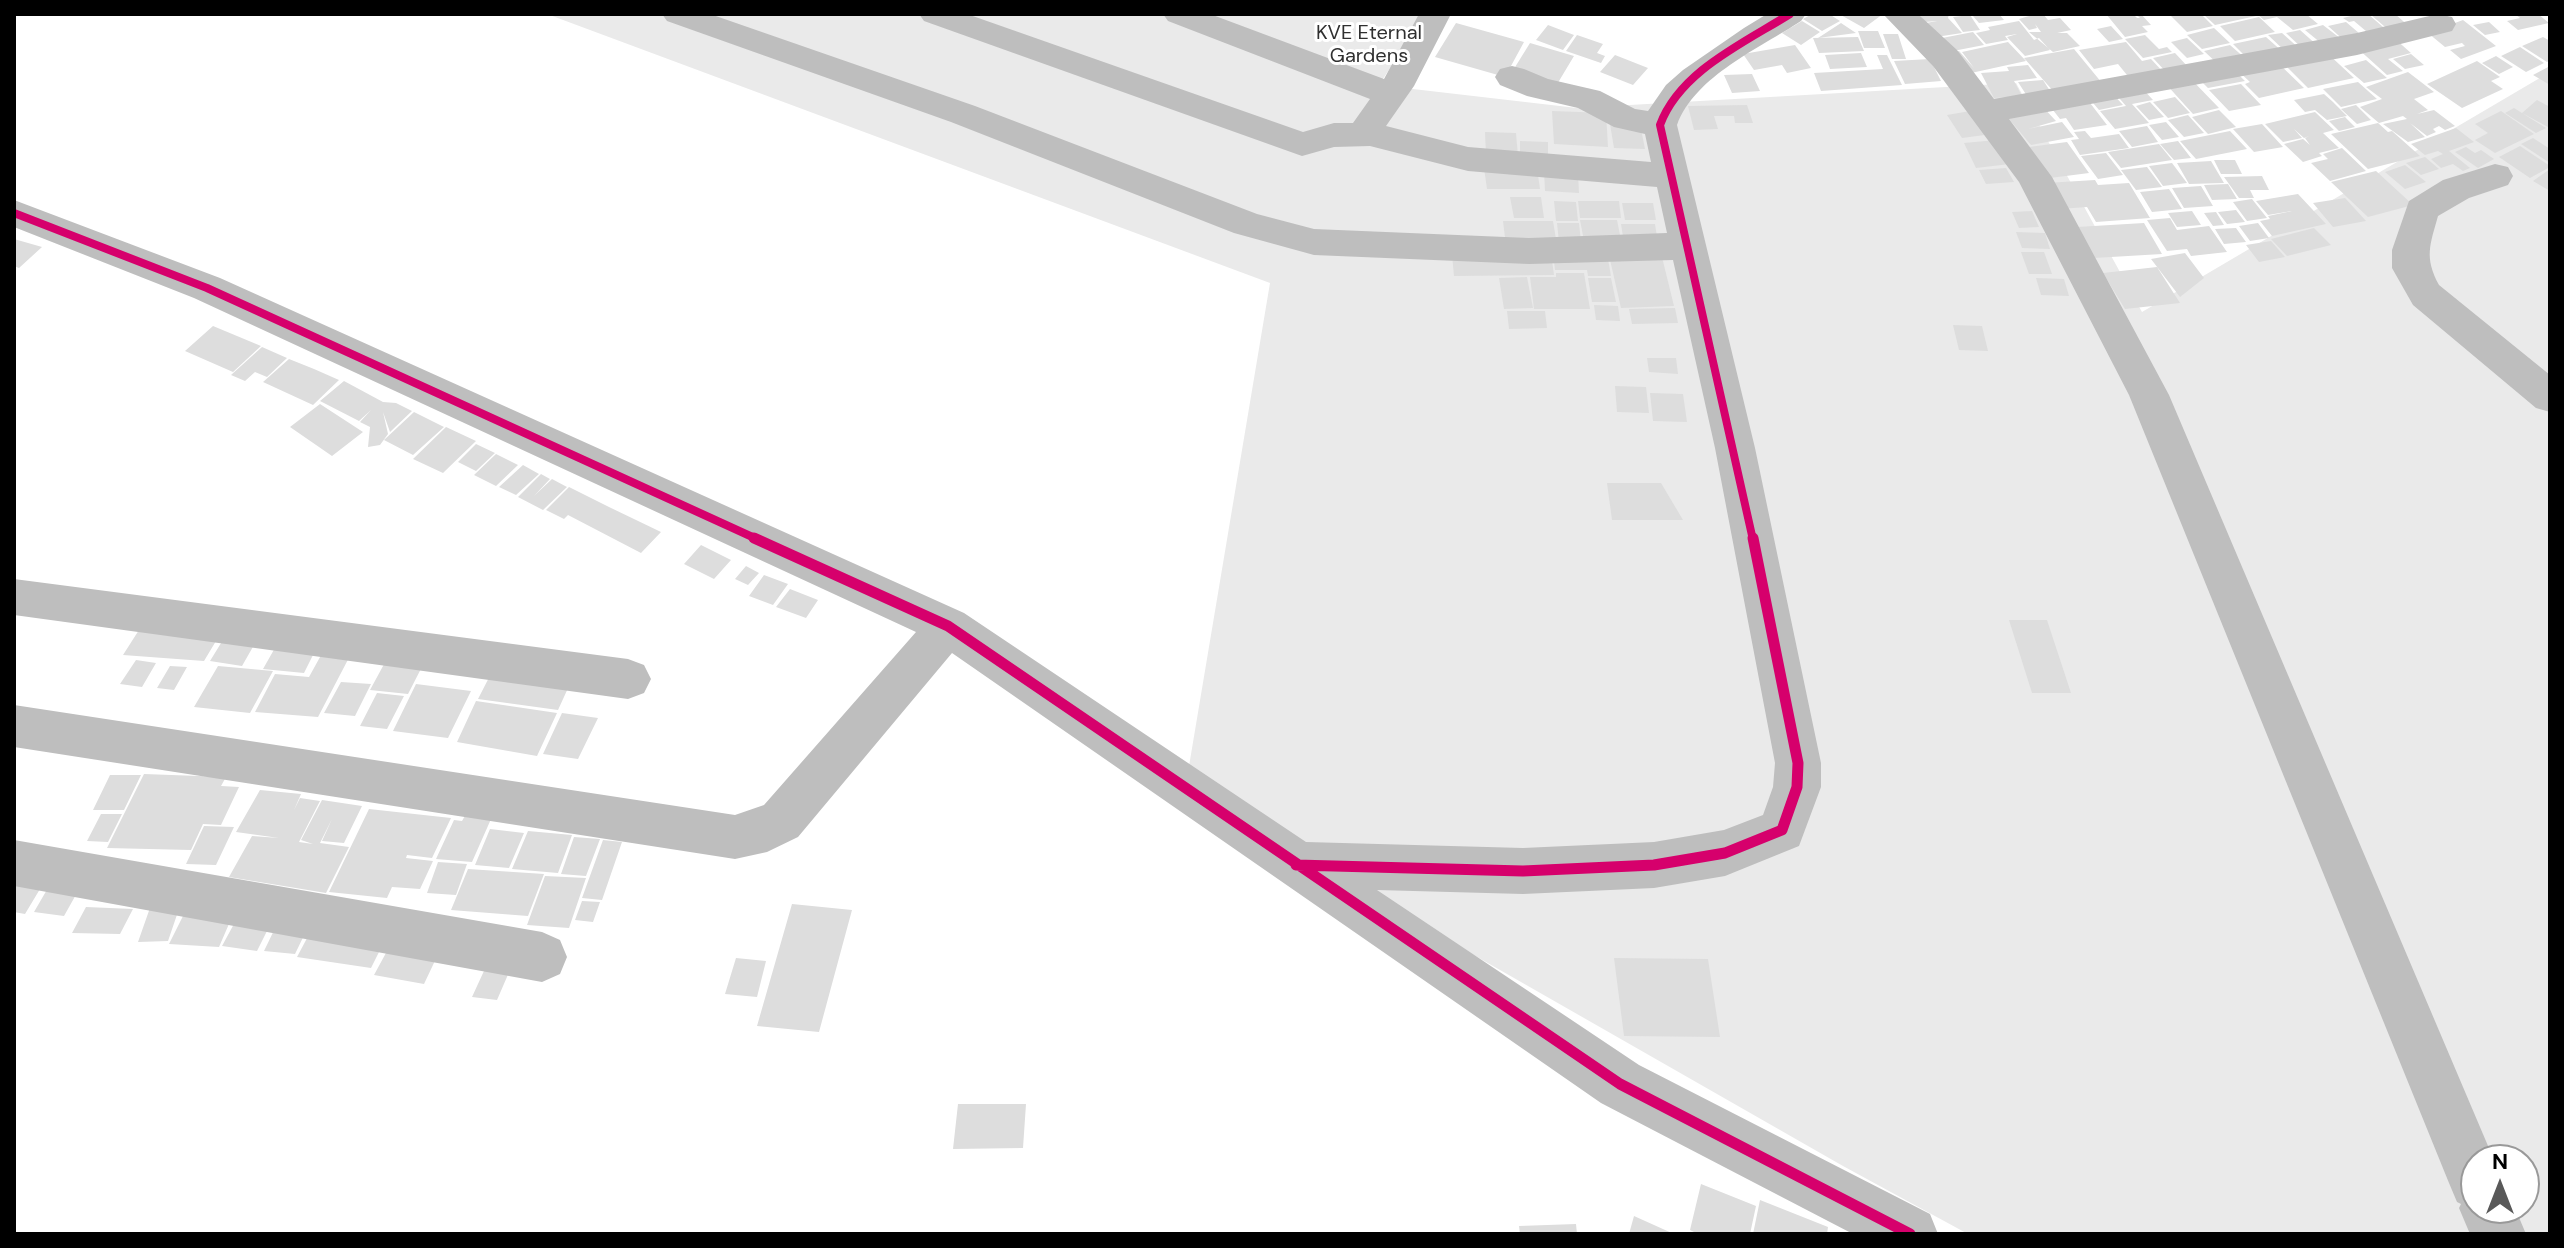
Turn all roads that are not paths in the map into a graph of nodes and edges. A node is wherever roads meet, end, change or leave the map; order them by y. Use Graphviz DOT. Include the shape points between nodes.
graph roads {
  1 [pos="935,14"];
  2 [pos="1179,14"];
  3 [pos="1435,14"];
  4 [pos="1790,14"];
  5 [pos="1899,14"];
  6 [pos="694,16"];
  7 [pos="2440,24"];
  8 [pos="1512,77"];
  9 [pos="1391,94"];
  10 [pos="1986,112"];
  11 [pos="1660,125"];
  12 [pos="1370,134"];
  13 [pos="1671,176"];
  14 [pos="2495,176"];
  15 [pos="14,213"];
  16 [pos="1687,246"];
  17 [pos="2550,397"];
  18 [pos="14,597"];
  19 [pos="948,626"];
  20 [pos="628,679"];
  21 [pos="14,726"];
  22 [pos="14,863"];
  23 [pos="1296,865"];
  24 [pos="542,957"];
  25 [pos="2460,1144"];
  26 [pos="1910,1234"];
  1 -- 12 [label="street" via="1302,144 1334,135"];
  2 -- 9 [label="street"];
  3 -- 9 [label="street"];
  4 -- 11 [label="street" via="1697,75 1670,100"];
  5 -- 10 [label="street" via="1945,58"];
  6 -- 16 [label="street" via="1247,224 1314,242 1529,251"];
  7 -- 10 [label="street"];
  8 -- 11 [label="street" via="1588,99 1626,119"];
  9 -- 12 [label="street" via="1368,126"];
  10 -- 25 [label="street" via="2034,177 2149,395"];
  11 -- 13 [label="street"];
  12 -- 13 [label="street" via="1468,159"];
  13 -- 16 [label="street"];
  14 -- 17 [label="street" via="2456,189 2422,210 2410,250 2411,268 2426,295"];
  15 -- 19 [label="street" via="207,288"];
  16 -- 23 [label="street" via="1735,448 1798,763 1797,787 1782,830 1725,853 1654,865 1523,871"];
  18 -- 20 [label="street"];
  19 -- 21 [label="street" via="781,821 749,836"];
  19 -- 23 [label="street"];
  22 -- 24 [label="street"];
  23 -- 26 [label="street" via="1620,1084"];
}
